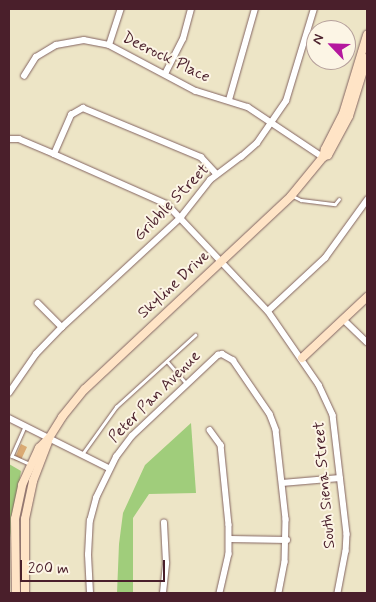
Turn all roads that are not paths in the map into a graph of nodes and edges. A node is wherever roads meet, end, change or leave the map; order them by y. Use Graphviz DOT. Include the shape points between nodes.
graph roads {
  1 [pos="121,9"];
  2 [pos="191,9"];
  3 [pos="255,9"];
  4 [pos="314,9"];
  5 [pos="367,35"];
  6 [pos="109,45"];
  7 [pos="367,58"];
  8 [pos="165,74"];
  9 [pos="24,76"];
  10 [pos="228,100"];
  11 [pos="272,122"];
  12 [pos="9,139"];
  13 [pos="54,154"];
  14 [pos="323,157"];
  15 [pos="217,174"];
  16 [pos="291,196"];
  17 [pos="339,199"];
  18 [pos="366,203"];
  19 [pos="181,217"];
  20 [pos="222,260"];
  21 [pos="367,297"];
  22 [pos="38,303"];
  23 [pos="268,311"];
  24 [pos="343,319"];
  25 [pos="62,328"];
  26 [pos="195,334"];
  27 [pos="367,342"];
  28 [pos="302,358"];
  29 [pos="167,361"];
  30 [pos="187,384"];
  31 [pos="9,393"];
  32 [pos="9,418"];
  33 [pos="26,426"];
  34 [pos="210,430"];
  35 [pos="49,438"];
  36 [pos="82,454"];
  37 [pos="30,464"];
  38 [pos="110,468"];
  39 [pos="340,478"];
  40 [pos="282,483"];
  41 [pos="164,522"];
  42 [pos="230,539"];
  43 [pos="287,540"];
  44 [pos="16,593"];
  45 [pos="25,593"];
  46 [pos="90,593"];
  47 [pos="163,593"];
  48 [pos="220,593"];
  49 [pos="279,593"];
  50 [pos="338,593"];
  1 -- 6 [label="street"];
  2 -- 8 [label="street" via="183,39"];
  3 -- 10 [label="street"];
  4 -- 11 [label="street, Gribble Street" via="293,83"];
  5 -- 14 [label="main road, Skyline Drive" via="344,114"];
  6 -- 8 [label="street, Deerock Place"];
  6 -- 9 [label="street, Deerock Place" via="84,40 56,45 36,57"];
  7 -- 14 [label="main road, Skyline Drive" via="345,125 332,150"];
  8 -- 10 [label="street, Deerock Place" via="196,91"];
  10 -- 11 [label="street, Deerock Place" via="248,107"];
  11 -- 14 [label="street, Deerock Place"];
  11 -- 15 [label="street, Gribble Street" via="257,143"];
  12 -- 13 [label="street, South Siena Street" via="19,139"];
  13 -- 15 [label="street" via="71,115 77,110 88,109 201,157"];
  13 -- 19 [label="street, South Siena Street" via="167,204"];
  14 -- 16 [label="main road, Skyline Drive"];
  15 -- 19 [label="street, Gribble Street"];
  16 -- 17 [label="lane" via="335,204"];
  16 -- 20 [label="main road, Skyline Drive"];
  18 -- 23 [label="street" via="325,258"];
  19 -- 20 [label="street, South Siena Street"];
  19 -- 25 [label="street, Gribble Street"];
  20 -- 23 [label="street, South Siena Street"];
  20 -- 35 [label="main road, Skyline Drive" via="85,389"];
  21 -- 24 [label="main road"];
  22 -- 25 [label="street"];
  23 -- 28 [label="street, South Siena Street"];
  24 -- 27 [label="street"];
  24 -- 28 [label="main road"];
  25 -- 31 [label="street, Gribble Street" via="36,354"];
  26 -- 29 [label="lane"];
  28 -- 39 [label="street, South Siena Street" via="324,392 333,415"];
  29 -- 30 [label="lane"];
  29 -- 36 [label="lane" via="116,408"];
  30 -- 38 [label="street, Peter Pan Avenue" via="128,440"];
  30 -- 40 [label="street, Peter Pan Avenue" via="218,355 229,356 233,360 274,423"];
  32 -- 33 [label="street"];
  33 -- 35 [label="street"];
  33 -- 37 [label="lane" via="12,456"];
  34 -- 42 [label="street" via="221,444"];
  35 -- 36 [label="street"];
  35 -- 37 [label="main road, Skyline Drive"];
  35 -- 45 [label="main road, Skyline Drive" via="36,469 27,505"];
  36 -- 38 [label="street"];
  37 -- 44 [label="main road, Skyline Drive" via="15,520"];
  38 -- 46 [label="street, Peter Pan Avenue" via="96,498 90,521"];
  39 -- 40 [label="street"];
  39 -- 50 [label="street, South Siena Street" via="347,542"];
  40 -- 43 [label="street"];
  41 -- 47 [label="street" via="166,563"];
  42 -- 43 [label="street"];
  42 -- 48 [label="street"];
  43 -- 49 [label="street"];
}
